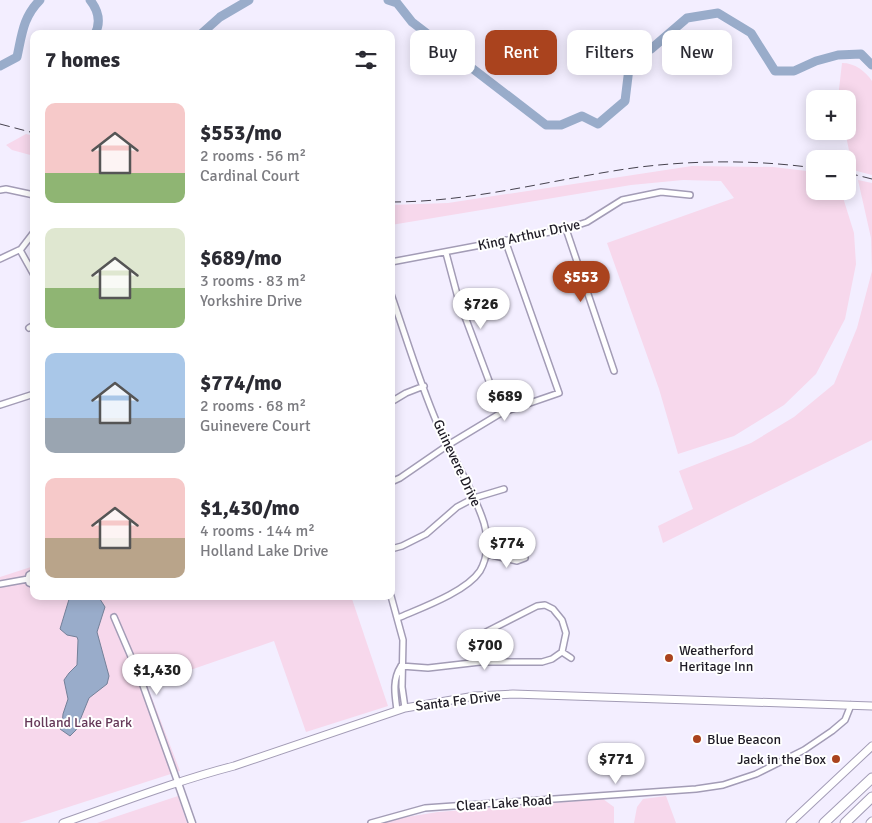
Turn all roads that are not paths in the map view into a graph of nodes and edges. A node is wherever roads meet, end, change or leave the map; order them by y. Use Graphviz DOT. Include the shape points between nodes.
graph roads {
  1 [pos="0,190"];
  2 [pos="30,194"];
  3 [pos="690,195"];
  4 [pos="566,229"];
  5 [pos="30,237"];
  6 [pos="505,240"];
  7 [pos="20,250"];
  8 [pos="446,253"];
  9 [pos="0,259"];
  10 [pos="395,261"];
  11 [pos="30,268"];
  12 [pos="395,305"];
  13 [pos="614,371"];
  14 [pos="424,386"];
  15 [pos="30,395"];
  16 [pos="395,400"];
  17 [pos="0,405"];
  18 [pos="501,413"];
  19 [pos="448,444"];
  20 [pos="395,480"];
  21 [pos="504,489"];
  22 [pos="474,498"];
  23 [pos="395,549"];
  24 [pos="486,554"];
  25 [pos="524,558"];
  26 [pos="30,574"];
  27 [pos="28,579"];
  28 [pos="30,583"];
  29 [pos="0,584"];
  30 [pos="392,600"];
  31 [pos="114,617"];
  32 [pos="398,618"];
  33 [pos="562,652"];
  34 [pos="571,658"];
  35 [pos="480,662"];
  36 [pos="401,666"];
  37 [pos="851,706"];
  38 [pos="868,706"];
  39 [pos="405,708"];
  40 [pos="397,710"];
  41 [pos="872,712"];
  42 [pos="872,746"];
  43 [pos="872,778"];
  44 [pos="178,783"];
  45 [pos="872,797"];
  46 [pos="63,823"];
  47 [pos="192,823"];
  48 [pos="371,823"];
  49 [pos="790,823"];
  50 [pos="824,823"];
  51 [pos="845,823"];
  1 -- 2 [label="street" via="6,188"];
  3 -- 4 [label="street, King Arthur Drive" via="662,192 622,200 587,222"];
  4 -- 6 [label="street, King Arthur Drive"];
  4 -- 13 [label="street"];
  5 -- 7 [label="street"];
  6 -- 8 [label="street, King Arthur Drive"];
  6 -- 18 [label="street" via="559,393"];
  7 -- 9 [label="street"];
  7 -- 11 [label="street"];
  8 -- 10 [label="street, King Arthur Drive"];
  8 -- 18 [label="street" via="458,298"];
  12 -- 14 [label="street, Guinevere Drive"];
  14 -- 16 [label="street"];
  14 -- 19 [label="street, Guinevere Drive"];
  15 -- 17 [label="street"];
  18 -- 19 [label="street"];
  19 -- 20 [label="street"];
  19 -- 22 [label="street, Guinevere Drive"];
  21 -- 22 [label="street"];
  22 -- 23 [label="street" via="457,507 426,534"];
  22 -- 24 [label="street, Guinevere Drive" via="488,538"];
  24 -- 25 [label="street" via="517,562"];
  24 -- 32 [label="street, Guinevere Drive" via="479,571 465,586"];
  26 -- 27 [label="street"];
  27 -- 28 [label="street"];
  27 -- 29 [label="street"];
  30 -- 32 [label="street"];
  31 -- 44 [label="street" via="141,680"];
  32 -- 36 [label="street" via="403,640"];
  33 -- 34 [label="street"];
  33 -- 35 [label="street" via="542,662"];
  33 -- 35 [label="street" via="566,633 562,620 554,609 545,605 486,632 481,640"];
  35 -- 36 [label="street" via="428,668"];
  36 -- 39 [label="street"];
  36 -- 40 [label="street" via="394,685"];
  37 -- 38 [label="main road, Santa Fe Drive"];
  37 -- 39 [label="main road, Santa Fe Drive" via="513,694 475,696"];
  37 -- 48 [label="street, Clear Lake Road" via="845,720 804,750 756,774 723,785 425,808"];
  38 -- 41 [label="main road"];
  39 -- 40 [label="main road, Santa Fe Drive"];
  40 -- 44 [label="main road, Santa Fe Drive"];
  42 -- 49 [label="main road"];
  43 -- 50 [label="highway"];
  44 -- 46 [label="main road, Santa Fe Drive"];
  44 -- 47 [label="street"];
  45 -- 51 [label="highway"];
}
